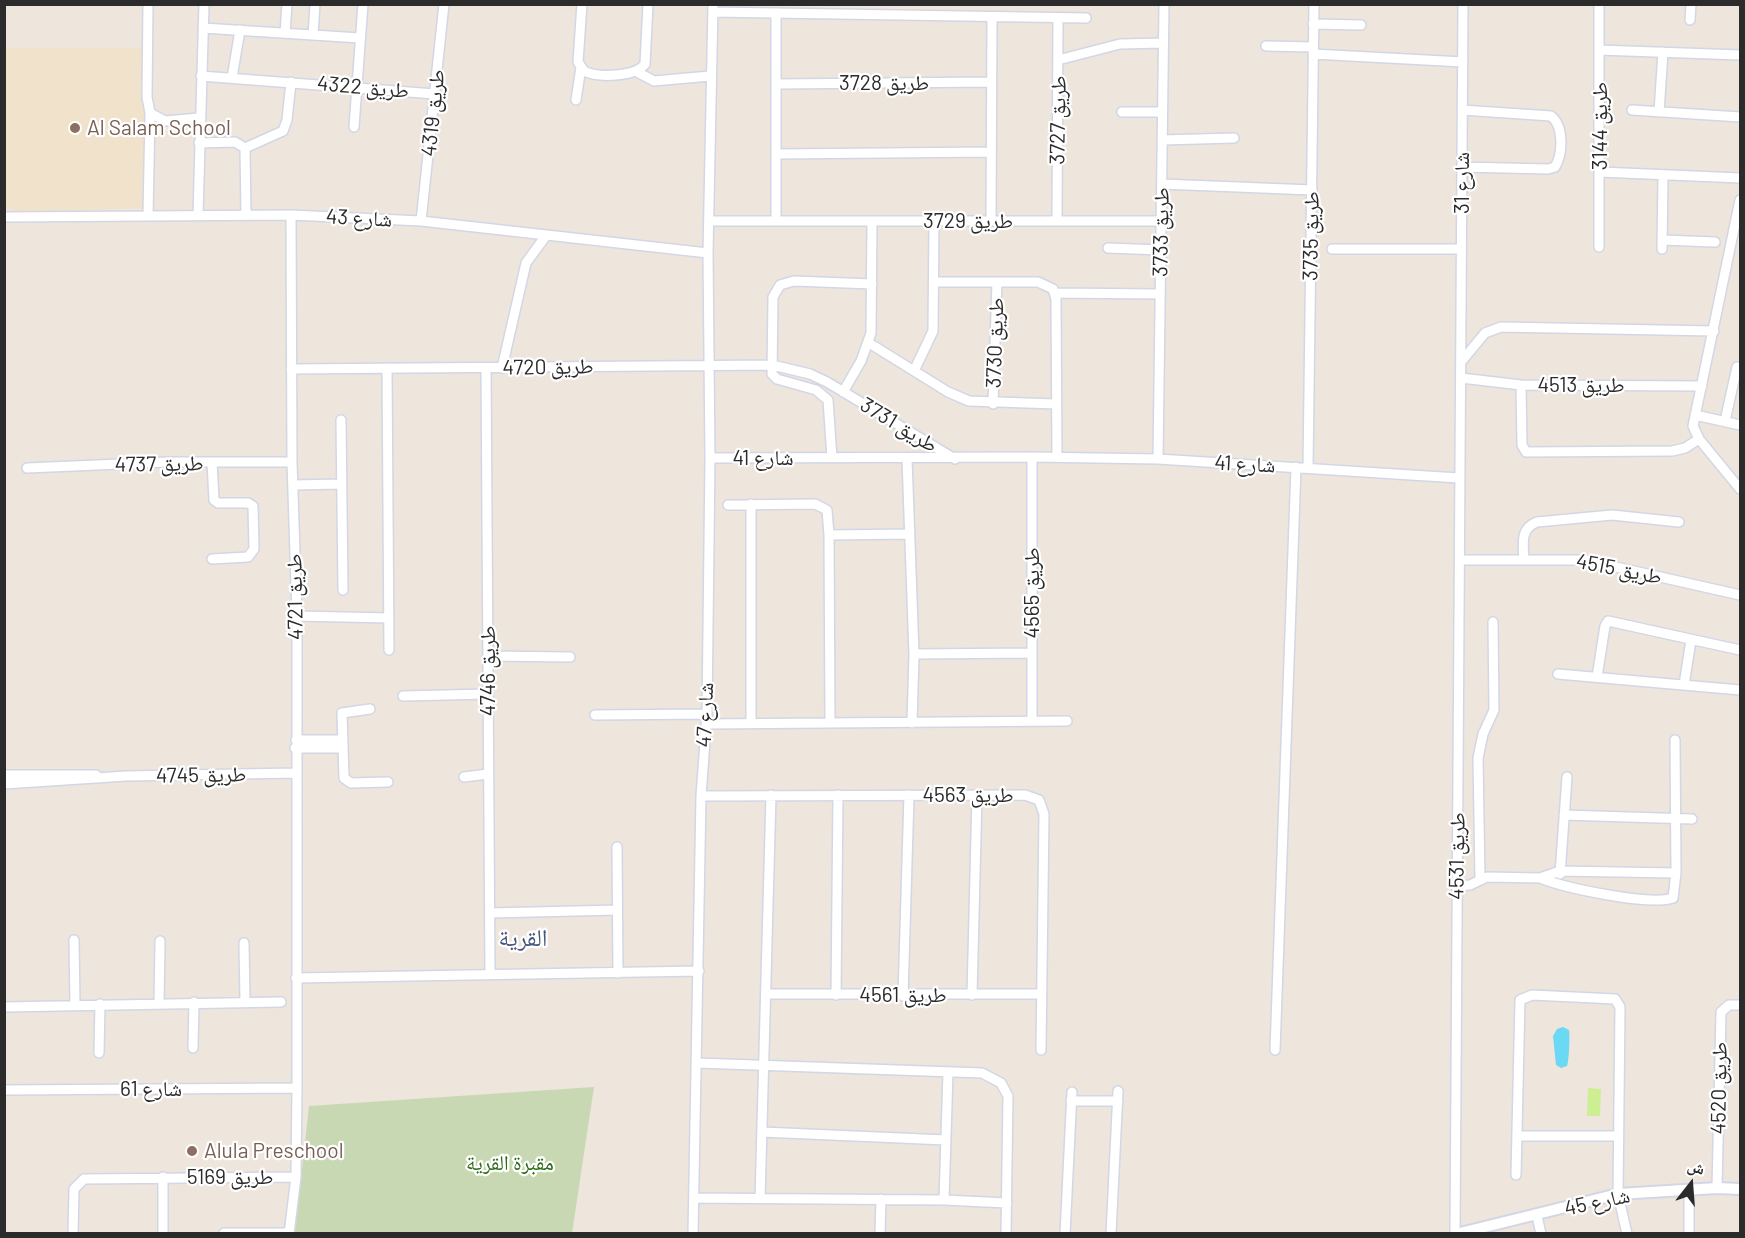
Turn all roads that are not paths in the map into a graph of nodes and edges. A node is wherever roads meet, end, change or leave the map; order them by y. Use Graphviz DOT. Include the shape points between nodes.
graph roads {
  1 [pos="148,4"];
  2 [pos="204,4"];
  3 [pos="287,4"];
  4 [pos="315,4"];
  5 [pos="363,4"];
  6 [pos="444,4"];
  7 [pos="582,4"];
  8 [pos="648,4"];
  9 [pos="889,4"];
  10 [pos="1164,4"];
  11 [pos="1314,4"];
  12 [pos="1463,4"];
  13 [pos="1599,4"];
  14 [pos="1691,4"];
  15 [pos="713,8"];
  16 [pos="776,13"];
  17 [pos="888,15"];
  18 [pos="992,17"];
  19 [pos="1086,18"];
  20 [pos="1058,19"];
  21 [pos="1690,20"];
  22 [pos="1313,24"];
  23 [pos="1361,25"];
  24 [pos="203,28"];
  25 [pos="240,30"];
  26 [pos="285,33"];
  27 [pos="313,35"];
  28 [pos="360,38"];
  29 [pos="1163,43"];
  30 [pos="1266,46"];
  31 [pos="1313,50"];
  32 [pos="1599,50"];
  33 [pos="1663,52"];
  34 [pos="1740,55"];
  35 [pos="1058,60"];
  36 [pos="1463,62"];
  37 [pos="580,67"];
  38 [pos="637,72"];
  39 [pos="201,76"];
  40 [pos="710,76"];
  41 [pos="232,78"];
  42 [pos="291,82"];
  43 [pos="991,82"];
  44 [pos="776,84"];
  45 [pos="357,86"];
  46 [pos="435,94"];
  47 [pos="576,100"];
  48 [pos="1462,110"];
  49 [pos="1632,110"];
  50 [pos="1122,112"];
  51 [pos="1162,112"];
  52 [pos="1659,112"];
  53 [pos="150,113"];
  54 [pos="1740,117"];
  55 [pos="199,118"];
  56 [pos="354,128"];
  57 [pos="1234,138"];
  58 [pos="1162,140"];
  59 [pos="199,143"];
  60 [pos="245,148"];
  61 [pos="991,152"];
  62 [pos="776,154"];
  63 [pos="1462,167"];
  64 [pos="1599,172"];
  65 [pos="1663,175"];
  66 [pos="1740,178"];
  67 [pos="1161,184"];
  68 [pos="1312,190"];
  69 [pos="1740,200"];
  70 [pos="1740,214"];
  71 [pos="198,215"];
  72 [pos="246,215"];
  73 [pos="291,215"];
  74 [pos="148,216"];
  75 [pos="6,218"];
  76 [pos="421,221"];
  77 [pos="709,221"];
  78 [pos="776,221"];
  79 [pos="872,221"];
  80 [pos="934,221"];
  81 [pos="991,221"];
  82 [pos="1058,221"];
  83 [pos="1161,221"];
  84 [pos="545,237"];
  85 [pos="1715,242"];
  86 [pos="1599,247"];
  87 [pos="1108,248"];
  88 [pos="1161,249"];
  89 [pos="1332,249"];
  90 [pos="1461,249"];
  91 [pos="708,253"];
  92 [pos="936,282"];
  93 [pos="997,282"];
  94 [pos="872,284"];
  95 [pos="1055,293"];
  96 [pos="1160,294"];
  97 [pos="1714,331"];
  98 [pos="869,343"];
  99 [pos="1461,362"];
  100 [pos="710,364"];
  101 [pos="772,365"];
  102 [pos="1737,367"];
  103 [pos="387,368"];
  104 [pos="486,368"];
  105 [pos="502,368"];
  106 [pos="291,369"];
  107 [pos="914,371"];
  108 [pos="1461,378"];
  109 [pos="1521,385"];
  110 [pos="1702,386"];
  111 [pos="843,392"];
  112 [pos="993,404"];
  113 [pos="1056,404"];
  114 [pos="1695,414"];
  115 [pos="341,420"];
  116 [pos="1725,422"];
  117 [pos="1740,425"];
  118 [pos="1699,439"];
  119 [pos="1057,456"];
  120 [pos="710,458"];
  121 [pos="832,458"];
  122 [pos="907,459"];
  123 [pos="955,459"];
  124 [pos="1158,459"];
  125 [pos="1032,461"];
  126 [pos="212,462"];
  127 [pos="292,462"];
  128 [pos="1296,467"];
  129 [pos="27,468"];
  130 [pos="1308,468"];
  131 [pos="1459,478"];
  132 [pos="341,484"];
  133 [pos="293,485"];
  134 [pos="1740,489"];
  135 [pos="751,504"];
  136 [pos="728,505"];
  137 [pos="1679,522"];
  138 [pos="908,534"];
  139 [pos="829,535"];
  140 [pos="213,559"];
  141 [pos="1460,560"];
  142 [pos="1524,560"];
  143 [pos="343,590"];
  144 [pos="1740,595"];
  145 [pos="297,616"];
  146 [pos="389,618"];
  147 [pos="1493,622"];
  148 [pos="1691,640"];
  149 [pos="389,650"];
  150 [pos="1740,650"];
  151 [pos="1032,653"];
  152 [pos="914,654"];
  153 [pos="488,656"];
  154 [pos="570,657"];
  155 [pos="1558,674"];
  156 [pos="1597,677"];
  157 [pos="1684,685"];
  158 [pos="1740,690"];
  159 [pos="488,694"];
  160 [pos="403,696"];
  161 [pos="370,710"];
  162 [pos="596,715"];
  163 [pos="706,719"];
  164 [pos="1032,721"];
  165 [pos="1067,721"];
  166 [pos="752,723"];
  167 [pos="830,723"];
  168 [pos="912,723"];
  169 [pos="1675,740"];
  170 [pos="295,744"];
  171 [pos="342,744"];
  172 [pos="295,773"];
  173 [pos="488,774"];
  174 [pos="4,775"];
  175 [pos="107,777"];
  176 [pos="464,777"];
  177 [pos="1567,777"];
  178 [pos="388,782"];
  179 [pos="4,784"];
  180 [pos="701,795"];
  181 [pos="771,795"];
  182 [pos="838,795"];
  183 [pos="909,795"];
  184 [pos="977,795"];
  185 [pos="1564,814"];
  186 [pos="1675,818"];
  187 [pos="1692,819"];
  188 [pos="616,847"];
  189 [pos="1560,871"];
  190 [pos="1676,873"];
  191 [pos="1540,878"];
  192 [pos="1480,879"];
  193 [pos="1457,886"];
  194 [pos="1559,886"];
  195 [pos="617,910"];
  196 [pos="490,913"];
  197 [pos="75,940"];
  198 [pos="159,940"];
  199 [pos="244,943"];
  200 [pos="699,971"];
  201 [pos="618,973"];
  202 [pos="490,974"];
  203 [pos="296,978"];
  204 [pos="766,994"];
  205 [pos="1040,994"];
  206 [pos="836,995"];
  207 [pos="972,995"];
  208 [pos="903,996"];
  209 [pos="245,1001"];
  210 [pos="194,1002"];
  211 [pos="281,1002"];
  212 [pos="159,1003"];
  213 [pos="100,1004"];
  214 [pos="75,1005"];
  215 [pos="1740,1005"];
  216 [pos="4,1007"];
  217 [pos="193,1048"];
  218 [pos="1041,1050"];
  219 [pos="1275,1050"];
  220 [pos="99,1053"];
  221 [pos="698,1064"];
  222 [pos="765,1067"];
  223 [pos="948,1072"];
  224 [pos="297,1088"];
  225 [pos="4,1090"];
  226 [pos="1118,1091"];
  227 [pos="1118,1101"];
  228 [pos="762,1132"];
  229 [pos="1517,1136"];
  230 [pos="1617,1136"];
  231 [pos="946,1140"];
  232 [pos="1516,1175"];
  233 [pos="164,1177"];
  234 [pos="296,1178"];
  235 [pos="1717,1188"];
  236 [pos="1689,1189"];
  237 [pos="1740,1189"];
  238 [pos="1618,1194"];
  239 [pos="694,1198"];
  240 [pos="760,1199"];
  241 [pos="881,1199"];
  242 [pos="944,1200"];
  243 [pos="1007,1203"];
  244 [pos="1537,1216"];
  245 [pos="73,1233"];
  246 [pos="163,1233"];
  247 [pos="224,1233"];
  248 [pos="289,1233"];
  249 [pos="693,1233"];
  250 [pos="880,1233"];
  251 [pos="1006,1233"];
  252 [pos="1065,1233"];
  253 [pos="1111,1233"];
  254 [pos="1456,1233"];
  255 [pos="1541,1233"];
  256 [pos="1627,1233"];
  257 [pos="1689,1233"];
  1 -- 53 [label="street"];
  2 -- 24 [label="street"];
  3 -- 26 [label="street"];
  4 -- 27 [label="street"];
  5 -- 28 [label="street"];
  6 -- 46 [label="street, طريق 4319"];
  7 -- 37 [label="street"];
  8 -- 38 [label="street" via="647,59"];
  9 -- 17 [label="street"];
  10 -- 29 [label="street, طريق 3733"];
  11 -- 22 [label="street, طريق 3735"];
  12 -- 36 [label="street, شارع 31"];
  13 -- 32 [label="street, طريق 3144"];
  14 -- 21 [label="street"];
  15 -- 16 [label="street"];
  15 -- 40 [label="street"];
  16 -- 17 [label="street"];
  16 -- 44 [label="street"];
  17 -- 18 [label="street"];
  18 -- 20 [label="street"];
  18 -- 43 [label="street"];
  19 -- 20 [label="street"];
  20 -- 35 [label="street, طريق 3727"];
  22 -- 23 [label="street"];
  22 -- 31 [label="street, طريق 3735"];
  24 -- 25 [label="street"];
  24 -- 39 [label="street"];
  25 -- 26 [label="street"];
  25 -- 41 [label="street"];
  26 -- 27 [label="street"];
  27 -- 28 [label="street"];
  28 -- 45 [label="street"];
  29 -- 35 [label="street" via="1120,44"];
  29 -- 51 [label="street, طريق 3733"];
  30 -- 31 [label="street"];
  31 -- 36 [label="street"];
  31 -- 68 [label="street, طريق 3735"];
  32 -- 33 [label="street"];
  32 -- 64 [label="street, طريق 3144"];
  33 -- 34 [label="street"];
  33 -- 52 [label="street"];
  35 -- 82 [label="street, طريق 3727"];
  36 -- 48 [label="street, شارع 31"];
  37 -- 38 [label="street" via="589,74"];
  37 -- 47 [label="street"];
  38 -- 40 [label="street" via="654,81"];
  39 -- 41 [label="street, طريق 4322"];
  39 -- 55 [label="street"];
  40 -- 77 [label="street"];
  41 -- 42 [label="street, طريق 4322"];
  42 -- 45 [label="street, طريق 4322"];
  42 -- 60 [label="street, طريق 4322" via="283,131"];
  43 -- 44 [label="street, طريق 3728"];
  43 -- 61 [label="street"];
  44 -- 62 [label="street"];
  45 -- 46 [label="street, طريق 4322"];
  45 -- 56 [label="street"];
  46 -- 76 [label="street, طريق 4319"];
  48 -- 63 [label="street, شارع 31"];
  48 -- 63 [label="street" via="1551,116 1559,126 1560,148 1558,162 1548,169"];
  49 -- 52 [label="street"];
  50 -- 51 [label="street"];
  51 -- 58 [label="street, طريق 3733"];
  52 -- 54 [label="street"];
  53 -- 55 [label="street" via="165,121"];
  53 -- 74 [label="street"];
  55 -- 59 [label="street"];
  57 -- 58 [label="street"];
  58 -- 67 [label="street, طريق 3733"];
  59 -- 60 [label="street" via="235,142"];
  59 -- 71 [label="street"];
  60 -- 72 [label="street"];
  61 -- 62 [label="street"];
  61 -- 81 [label="street"];
  62 -- 78 [label="street"];
  63 -- 90 [label="street, شارع 31"];
  64 -- 65 [label="street"];
  64 -- 86 [label="street, طريق 3144"];
  65 -- 66 [label="street"];
  65 -- 85 [label="street" via="1662,244"];
  67 -- 68 [label="street"];
  67 -- 83 [label="street, طريق 3733"];
  68 -- 130 [label="street, طريق 3735"];
  69 -- 70 [label="street"];
  70 -- 97 [label="street"];
  71 -- 72 [label="street, شارع 43"];
  71 -- 74 [label="street, شارع 43"];
  72 -- 73 [label="street, شارع 43"];
  73 -- 76 [label="street, شارع 43"];
  73 -- 106 [label="street, طريق 4721"];
  74 -- 75 [label="street, شارع 43"];
  76 -- 84 [label="street, شارع 43"];
  77 -- 78 [label="street, طريق 3729"];
  77 -- 91 [label="street"];
  78 -- 79 [label="street, طريق 3729"];
  79 -- 80 [label="street, طريق 3729"];
  79 -- 94 [label="street, طريق 3731"];
  80 -- 81 [label="street, طريق 3729"];
  80 -- 92 [label="street"];
  81 -- 82 [label="street, طريق 3729"];
  82 -- 83 [label="street, طريق 3729"];
  83 -- 88 [label="street, طريق 3733"];
  84 -- 91 [label="street, شارع 43"];
  84 -- 105 [label="street" via="526,263"];
  87 -- 88 [label="street"];
  88 -- 96 [label="street, طريق 3733"];
  89 -- 90 [label="street"];
  90 -- 99 [label="street, شارع 31"];
  91 -- 100 [label="street"];
  92 -- 93 [label="street, طريق 3730"];
  92 -- 107 [label="street" via="933,331"];
  93 -- 95 [label="street, طريق 3730" via="1044,282"];
  93 -- 112 [label="street, طريق 3730"];
  94 -- 98 [label="street, طريق 3731"];
  94 -- 101 [label="street" via="794,281 780,285 773,297"];
  95 -- 96 [label="street"];
  95 -- 113 [label="street"];
  96 -- 124 [label="street, طريق 3733"];
  97 -- 99 [label="street" via="1501,327 1485,333"];
  97 -- 110 [label="street"];
  98 -- 107 [label="street, طريق 3730"];
  98 -- 111 [label="street, طريق 3731"];
  99 -- 108 [label="street, شارع 31"];
  100 -- 101 [label="street, طريق 3731"];
  100 -- 105 [label="street, طريق 4720"];
  100 -- 120 [label="street"];
  101 -- 111 [label="street, طريق 3731" via="810,374"];
  101 -- 121 [label="street" via="772,374 777,379 816,390 828,400"];
  102 -- 116 [label="street"];
  103 -- 104 [label="street, طريق 4720"];
  103 -- 106 [label="street, طريق 4720"];
  103 -- 146 [label="street"];
  104 -- 105 [label="street, طريق 4720"];
  104 -- 153 [label="street, طريق 4746"];
  106 -- 127 [label="street, طريق 4721"];
  107 -- 112 [label="street, طريق 3730" via="958,398"];
  108 -- 109 [label="street, طريق 4513"];
  108 -- 131 [label="street, شارع 31"];
  109 -- 110 [label="street, طريق 4513"];
  109 -- 118 [label="street" via="1522,445 1526,452 1672,451"];
  110 -- 114 [label="street"];
  111 -- 123 [label="street, طريق 3731"];
  112 -- 113 [label="street, طريق 3730"];
  113 -- 119 [label="street"];
  114 -- 116 [label="street"];
  114 -- 118 [label="street" via="1694,430"];
  115 -- 132 [label="street"];
  116 -- 117 [label="street"];
  118 -- 134 [label="street"];
  119 -- 124 [label="street, شارع 41"];
  119 -- 125 [label="street, شارع 41"];
  120 -- 121 [label="street, شارع 41"];
  120 -- 163 [label="street, شارع 47"];
  121 -- 122 [label="street, شارع 41"];
  122 -- 123 [label="street, شارع 41"];
  122 -- 138 [label="street"];
  123 -- 125 [label="street, شارع 41"];
  124 -- 128 [label="street, شارع 41"];
  125 -- 151 [label="street, طريق 4565"];
  126 -- 127 [label="street, طريق 4737"];
  126 -- 129 [label="street, طريق 4737"];
  126 -- 140 [label="street" via="214,500 253,506 254,549 248,557"];
  127 -- 133 [label="street, طريق 4721"];
  128 -- 130 [label="street, شارع 41"];
  128 -- 219 [label="street"];
  130 -- 131 [label="street, شارع 41"];
  131 -- 141 [label="street, طريق 4531"];
  132 -- 133 [label="street"];
  132 -- 143 [label="street"];
  133 -- 145 [label="street, طريق 4721"];
  135 -- 136 [label="street"];
  135 -- 139 [label="street" via="823,506 828,515"];
  135 -- 166 [label="street"];
  137 -- 142 [label="street" via="1612,515 1537,522 1524,533"];
  138 -- 139 [label="street"];
  138 -- 152 [label="street"];
  139 -- 167 [label="street"];
  141 -- 142 [label="street, طريق 4515"];
  141 -- 193 [label="street, طريق 4531"];
  142 -- 144 [label="street, طريق 4515" via="1594,561"];
  145 -- 146 [label="street"];
  145 -- 170 [label="street, طريق 4721"];
  146 -- 149 [label="street"];
  147 -- 192 [label="street" via="1494,710 1478,758"];
  148 -- 150 [label="street"];
  148 -- 156 [label="street" via="1608,621"];
  148 -- 157 [label="street"];
  151 -- 152 [label="street"];
  151 -- 164 [label="street, طريق 4565"];
  152 -- 168 [label="street"];
  153 -- 154 [label="street"];
  153 -- 159 [label="street, طريق 4746"];
  155 -- 156 [label="street"];
  156 -- 157 [label="street"];
  157 -- 158 [label="street"];
  159 -- 160 [label="street"];
  159 -- 173 [label="street, طريق 4746"];
  161 -- 171 [label="street" via="344,712"];
  162 -- 163 [label="street"];
  163 -- 166 [label="street"];
  163 -- 180 [label="street, شارع 47"];
  164 -- 165 [label="street"];
  164 -- 168 [label="street"];
  166 -- 167 [label="street"];
  167 -- 168 [label="street"];
  169 -- 186 [label="street"];
  170 -- 171 [label="street"];
  170 -- 172 [label="street, طريق 4721"];
  171 -- 178 [label="street" via="345,781"];
  172 -- 175 [label="street, طريق 4745"];
  172 -- 203 [label="street, طريق 4721"];
  173 -- 176 [label="street"];
  173 -- 196 [label="street, طريق 4746"];
  174 -- 175 [label="street, طريق 4745" via="82,773"];
  175 -- 179 [label="street, طريق 4745"];
  177 -- 185 [label="street"];
  180 -- 181 [label="street, طريق 4563"];
  180 -- 200 [label="street, شارع 47"];
  181 -- 182 [label="street, طريق 4563"];
  181 -- 204 [label="street"];
  182 -- 183 [label="street, طريق 4563"];
  182 -- 206 [label="street"];
  183 -- 184 [label="street, طريق 4563"];
  183 -- 208 [label="street"];
  184 -- 205 [label="street, طريق 4563" via="1033,796 1043,806"];
  184 -- 207 [label="street"];
  185 -- 186 [label="street"];
  185 -- 189 [label="street"];
  186 -- 187 [label="street"];
  186 -- 190 [label="street"];
  188 -- 195 [label="street"];
  189 -- 190 [label="street"];
  189 -- 191 [label="street"];
  189 -- 194 [label="street"];
  190 -- 194 [label="street" via="1675,896 1671,900"];
  191 -- 192 [label="street"];
  191 -- 194 [label="street"];
  192 -- 193 [label="street"];
  193 -- 254 [label="street, طريق 4531"];
  195 -- 196 [label="street"];
  195 -- 201 [label="street"];
  196 -- 202 [label="street, طريق 4746"];
  197 -- 214 [label="street"];
  198 -- 212 [label="street"];
  199 -- 209 [label="street"];
  200 -- 201 [label="street"];
  200 -- 221 [label="street, شارع 47"];
  201 -- 202 [label="street"];
  202 -- 203 [label="street"];
  203 -- 224 [label="street"];
  204 -- 206 [label="street, طريق 4561"];
  204 -- 222 [label="street"];
  205 -- 207 [label="street, طريق 4561"];
  205 -- 218 [label="street, طريق 4563"];
  206 -- 208 [label="street, طريق 4561"];
  207 -- 208 [label="street, طريق 4561"];
  209 -- 210 [label="street"];
  209 -- 211 [label="street"];
  210 -- 212 [label="street"];
  210 -- 217 [label="street"];
  212 -- 213 [label="street"];
  213 -- 214 [label="street"];
  213 -- 220 [label="street"];
  214 -- 216 [label="street"];
  215 -- 235 [label="street, طريق 4520" via="1729,1005 1721,1012"];
  221 -- 222 [label="street"];
  221 -- 239 [label="street, شارع 47"];
  222 -- 223 [label="street"];
  222 -- 228 [label="street"];
  223 -- 231 [label="street"];
  223 -- 243 [label="street" via="989,1074 1005,1089"];
  224 -- 225 [label="street, شارع 61"];
  224 -- 234 [label="street"];
  226 -- 227 [label="street"];
  227 -- 252 [label="street" via="1072,1096"];
  227 -- 253 [label="street"];
  228 -- 231 [label="street"];
  228 -- 240 [label="street"];
  229 -- 230 [label="street"];
  229 -- 230 [label="street" via="1518,1005 1523,997 1532,995 1618,1001"];
  229 -- 232 [label="street"];
  230 -- 238 [label="street"];
  231 -- 242 [label="street"];
  233 -- 234 [label="street, طريق 5169"];
  233 -- 245 [label="street, طريق 5169" via="92,1179 78,1183 74,1189"];
  233 -- 246 [label="street, طريق 5169"];
  234 -- 248 [label="street"];
  235 -- 236 [label="street, شارع 45"];
  235 -- 237 [label="street, شارع 45"];
  236 -- 238 [label="street, شارع 45"];
  236 -- 257 [label="street"];
  238 -- 244 [label="street, شارع 45"];
  238 -- 256 [label="street"];
  239 -- 240 [label="street"];
  239 -- 249 [label="street, شارع 47"];
  240 -- 241 [label="street"];
  241 -- 242 [label="street"];
  241 -- 250 [label="street"];
  242 -- 243 [label="street"];
  243 -- 251 [label="street"];
  244 -- 254 [label="street, شارع 45"];
  244 -- 255 [label="street"];
  247 -- 248 [label="street"];
}
